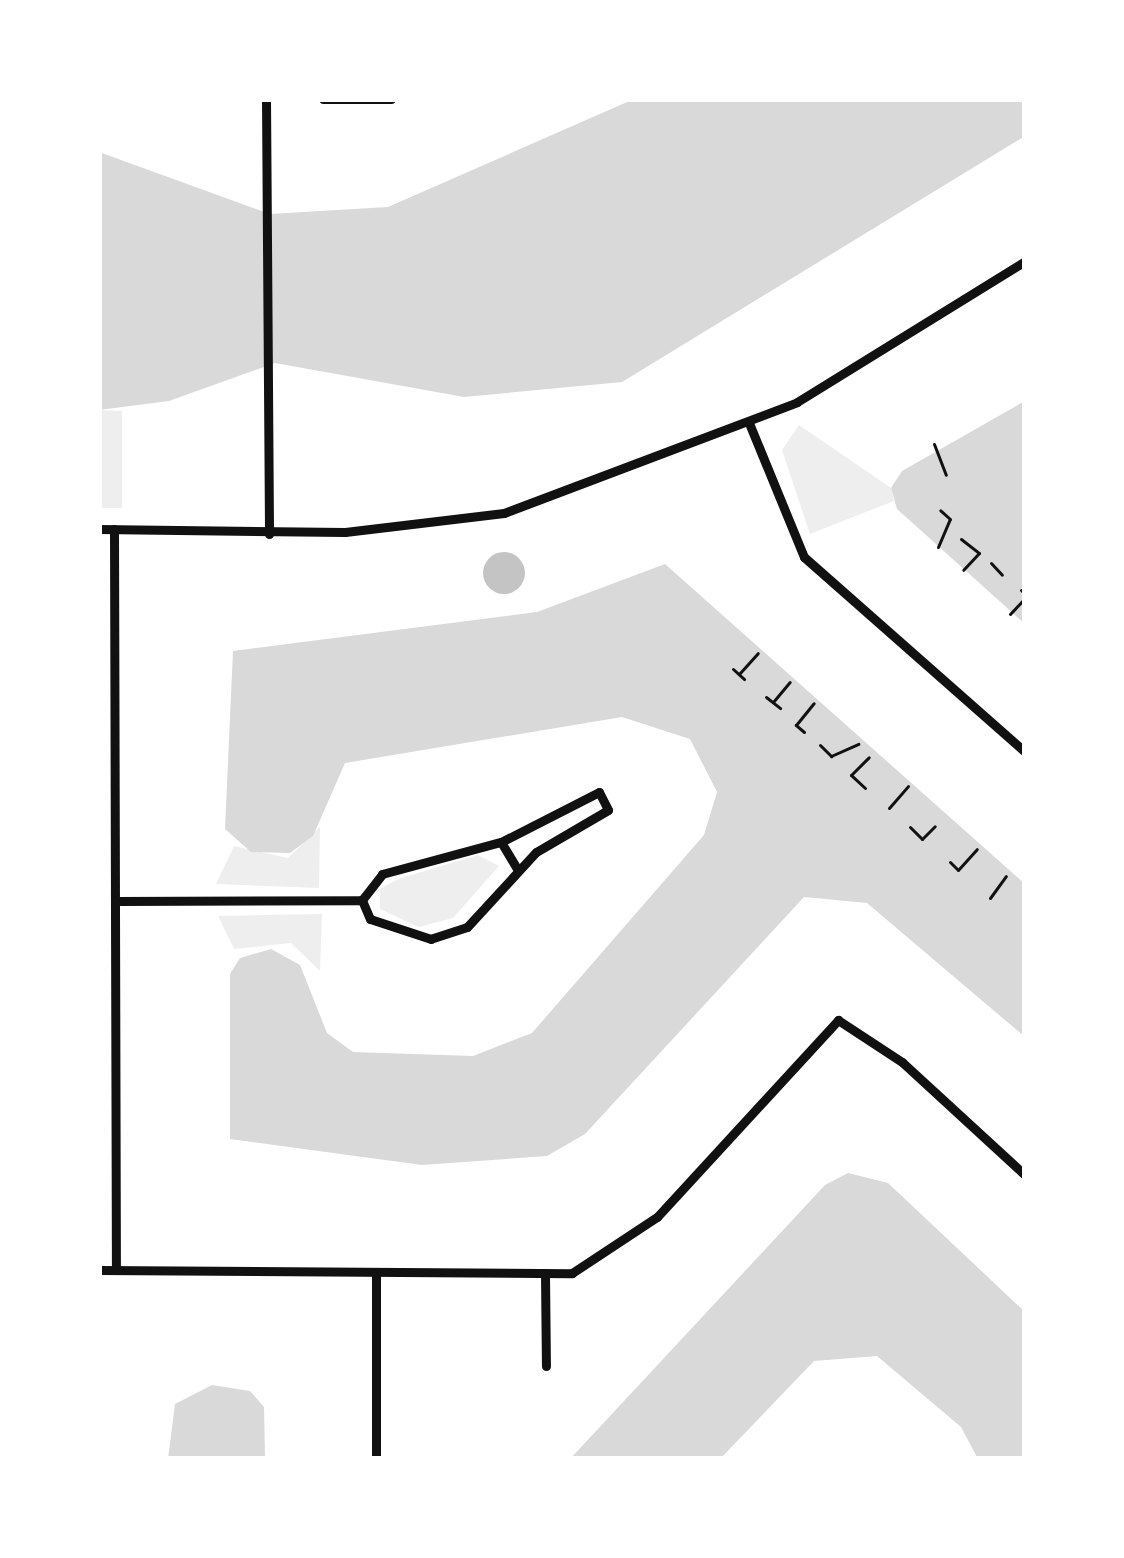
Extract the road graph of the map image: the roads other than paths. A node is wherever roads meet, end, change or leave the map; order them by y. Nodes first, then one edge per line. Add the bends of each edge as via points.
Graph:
1 (266, 99) edge
2 (323, 99) edge
3 (392, 99) edge
4 (1025, 261) edge
5 (749, 423) junction
6 (99, 529) edge
7 (113, 529) junction
8 (269, 534) junction
9 (1025, 752) edge
10 (501, 842) junction
11 (517, 869) junction
12 (362, 900) junction
13 (116, 901) junction
14 (1025, 1175) edge
15 (99, 1270) edge
16 (116, 1270) junction
17 (376, 1274) junction
18 (545, 1275) junction
19 (546, 1366) dead end
20 (376, 1459) edge

1 - 8 street
2 - 3 street
4 - 5 street
5 - 8 street via 504,513
5 - 9 street via 805,556
6 - 7 street
7 - 8 street
7 - 13 street
10 - 11 street
10 - 11 street via 599,792 612,803
10 - 12 street via 395,868
11 - 12 street via 467,927 431,939 393,935
12 - 13 street
13 - 16 street
14 - 18 street via 850,1021 826,1028 618,1252
15 - 16 street
16 - 17 street
17 - 18 street
17 - 20 street
18 - 19 street

